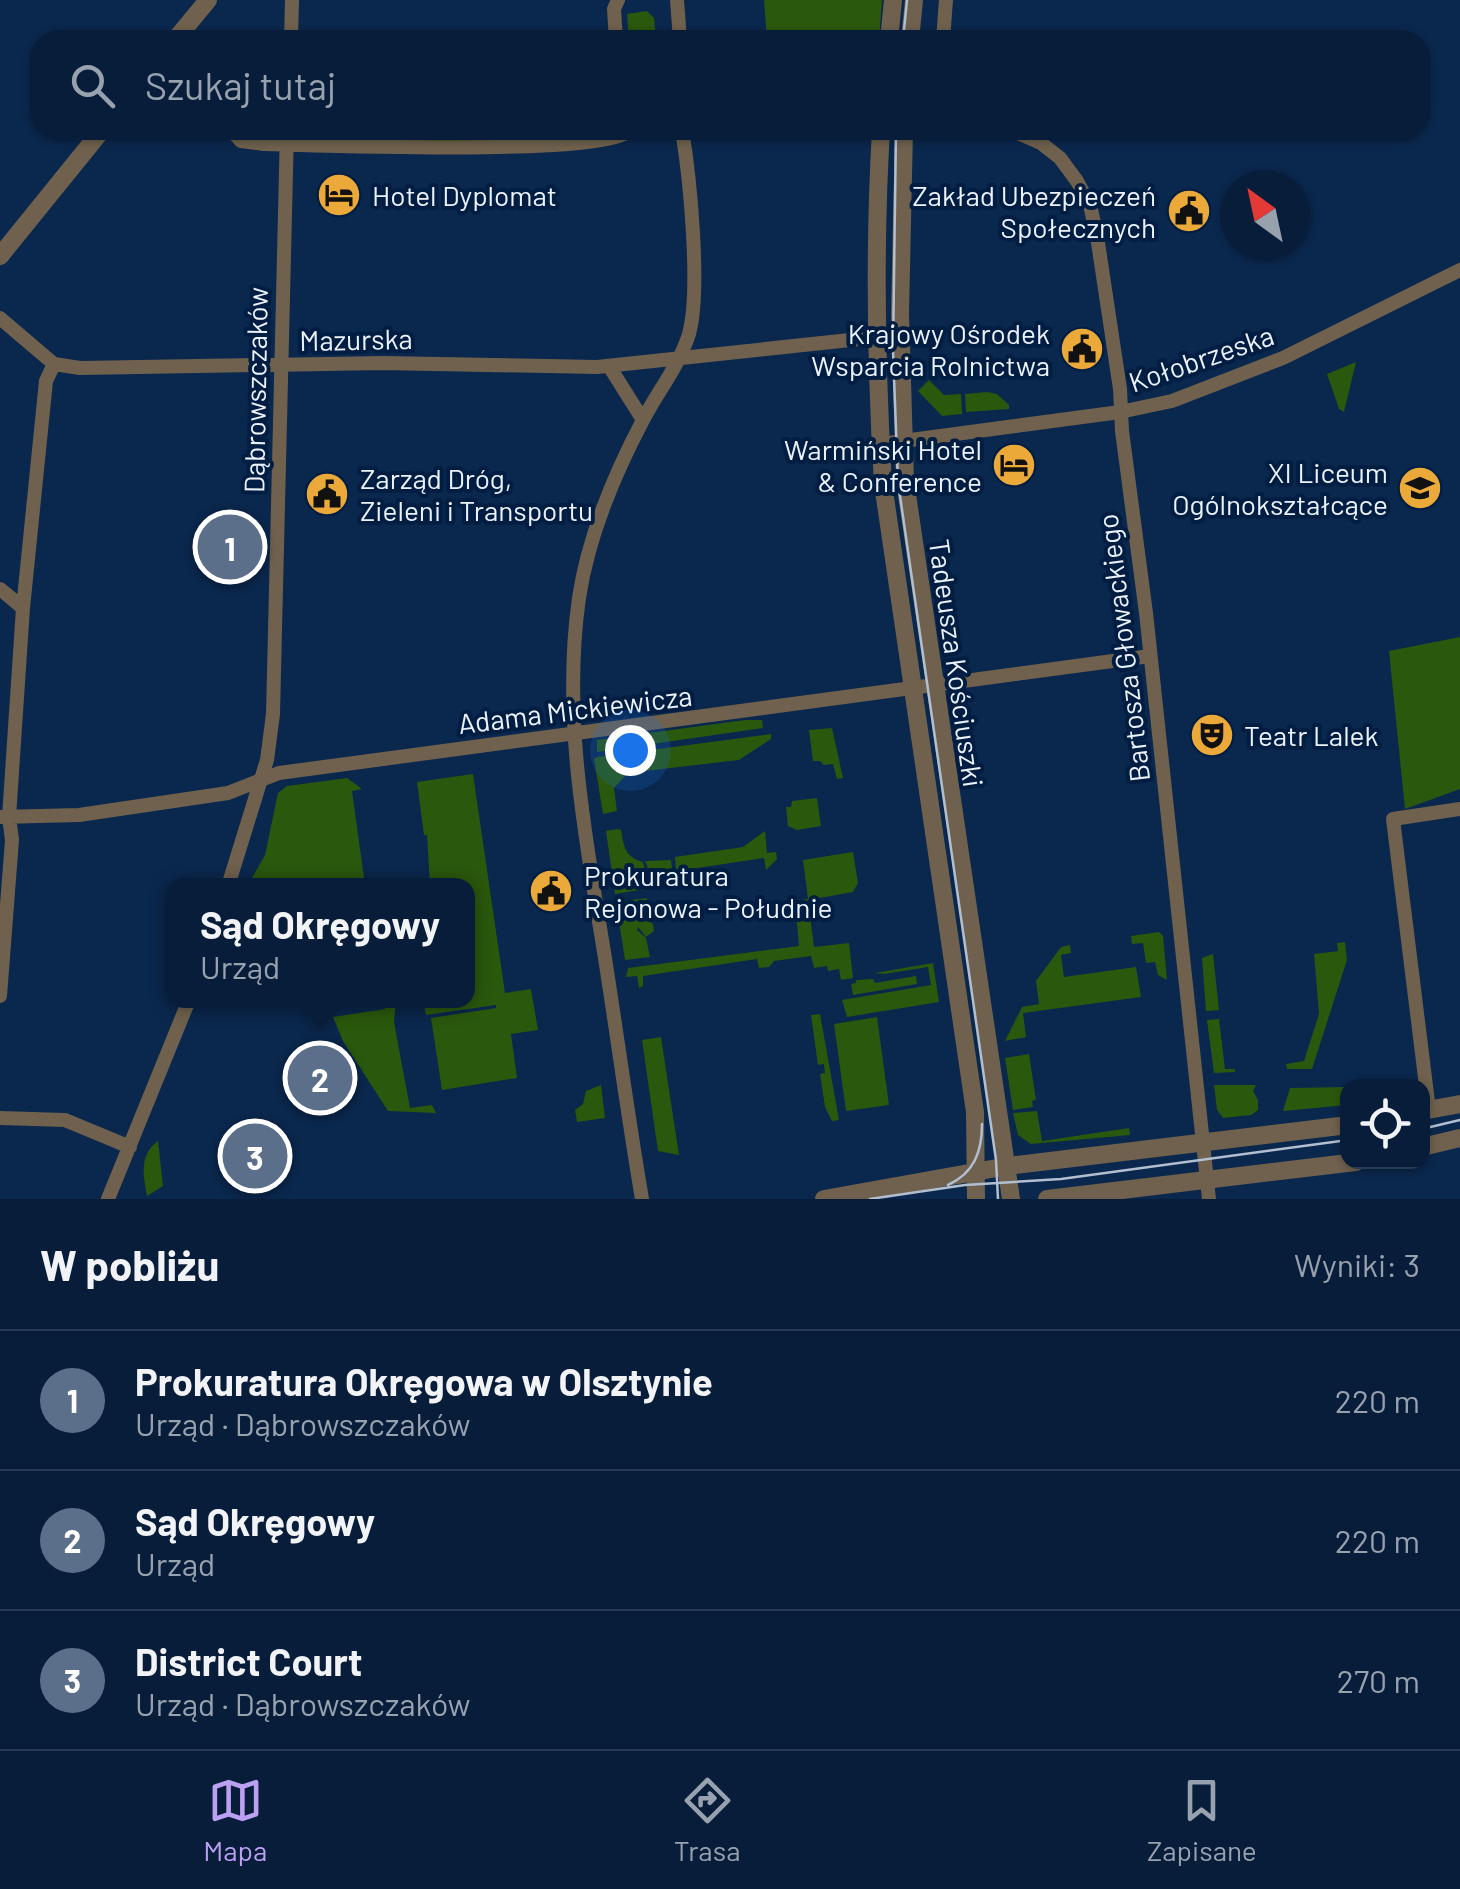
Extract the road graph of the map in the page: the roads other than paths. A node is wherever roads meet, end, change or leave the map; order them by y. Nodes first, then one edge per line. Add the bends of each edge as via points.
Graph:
1 (208, 0) edge
2 (292, 0) edge
3 (618, 0) edge
4 (677, 0) edge
5 (893, 0) edge
6 (914, 0) edge
7 (946, 0) edge
8 (183, 30) edge
9 (291, 30) edge
10 (615, 30) edge
11 (679, 30) edge
12 (890, 30) edge
13 (911, 30) edge
14 (944, 30) edge
15 (94, 140) edge
16 (286, 140) edge
17 (366, 140) edge
18 (616, 140) edge
19 (683, 140) edge
20 (882, 140) edge
21 (904, 140) edge
22 (1034, 140) edge
23 (0, 256) edge
24 (1460, 270) edge
25 (0, 318) edge
26 (878, 337) junction
27 (680, 358) junction
28 (54, 364) junction
29 (281, 365) junction
30 (609, 366) junction
31 (1120, 412) junction
32 (643, 420) junction
33 (902, 441) junction
34 (881, 444) junction
35 (0, 589) edge
36 (23, 608) junction
37 (1150, 656) junction
38 (933, 686) junction
39 (913, 690) junction
40 (572, 735) junction
41 (260, 782) junction
42 (1460, 808) edge
43 (5, 817) edge
44 (230, 878) edge
45 (0, 996) edge
46 (187, 1008) edge
47 (1421, 1079) edge
48 (1460, 1104) edge
49 (1430, 1110) edge
50 (0, 1118) edge
51 (1340, 1126) edge
52 (1460, 1138) edge
53 (1206, 1144) junction
54 (1430, 1145) edge
55 (130, 1147) junction
56 (1340, 1165) edge
57 (1005, 1167) junction
58 (976, 1172) junction
59 (1209, 1190) edge
60 (108, 1199) edge
61 (642, 1199) edge
62 (824, 1199) edge
63 (976, 1199) edge
64 (1011, 1199) edge
65 (1047, 1199) edge

1 - 8 street
2 - 9 street
3 - 10 street
4 - 11 street
5 - 12 street
6 - 13 street
7 - 14 street
15 - 23 street
16 - 29 street, Dąbrowszczaków
17 - 18 street via 526,146
19 - 27 street via 694,306
20 - 26 street, Tadeusza Kościuszki
21 - 33 street, Tadeusza Kościuszki
22 - 31 street, Bartosza Głowackiego via 1060,158 1090,205
24 - 31 street, Kołobrzeska via 1228,381
25 - 28 street
26 - 27 street, Mazurska
26 - 34 street, Tadeusza Kościuszki
27 - 30 street, Mazurska
27 - 32 street
28 - 29 street, Mazurska
28 - 36 street via 46,380
29 - 30 street, Mazurska
29 - 41 street, Dąbrowszczaków via 274,714
30 - 32 street
31 - 33 street, Kołobrzeska
31 - 37 street, Bartosza Głowackiego
32 - 40 street via 588,554 579,599
33 - 34 street, Kołobrzeska
33 - 38 street, Tadeusza Kościuszki
34 - 39 street, Tadeusza Kościuszki
35 - 36 street
36 - 43 street
37 - 38 street, Adama Mickiewicza
37 - 53 street, Bartosza Głowackiego
38 - 39 street, Adama Mickiewicza
38 - 57 street, Tadeusza Kościuszki
39 - 40 street, Adama Mickiewicza
39 - 58 street, Tadeusza Kościuszki via 975,1112
40 - 41 street, Adama Mickiewicza via 285,772
40 - 61 street
41 - 43 street, Adama Mickiewicza via 228,793 80,814
41 - 44 street, Dąbrowszczaków
42 - 47 street via 1394,819
43 - 45 street via 12,840
46 - 55 street
48 - 49 street
50 - 55 street via 66,1120
51 - 53 street
52 - 54 street
53 - 57 street
53 - 59 street, Bartosza Głowackiego
55 - 60 street
56 - 59 street
57 - 58 street
57 - 64 street, Tadeusza Kościuszki
58 - 62 street
58 - 63 street, Tadeusza Kościuszki
59 - 65 street

